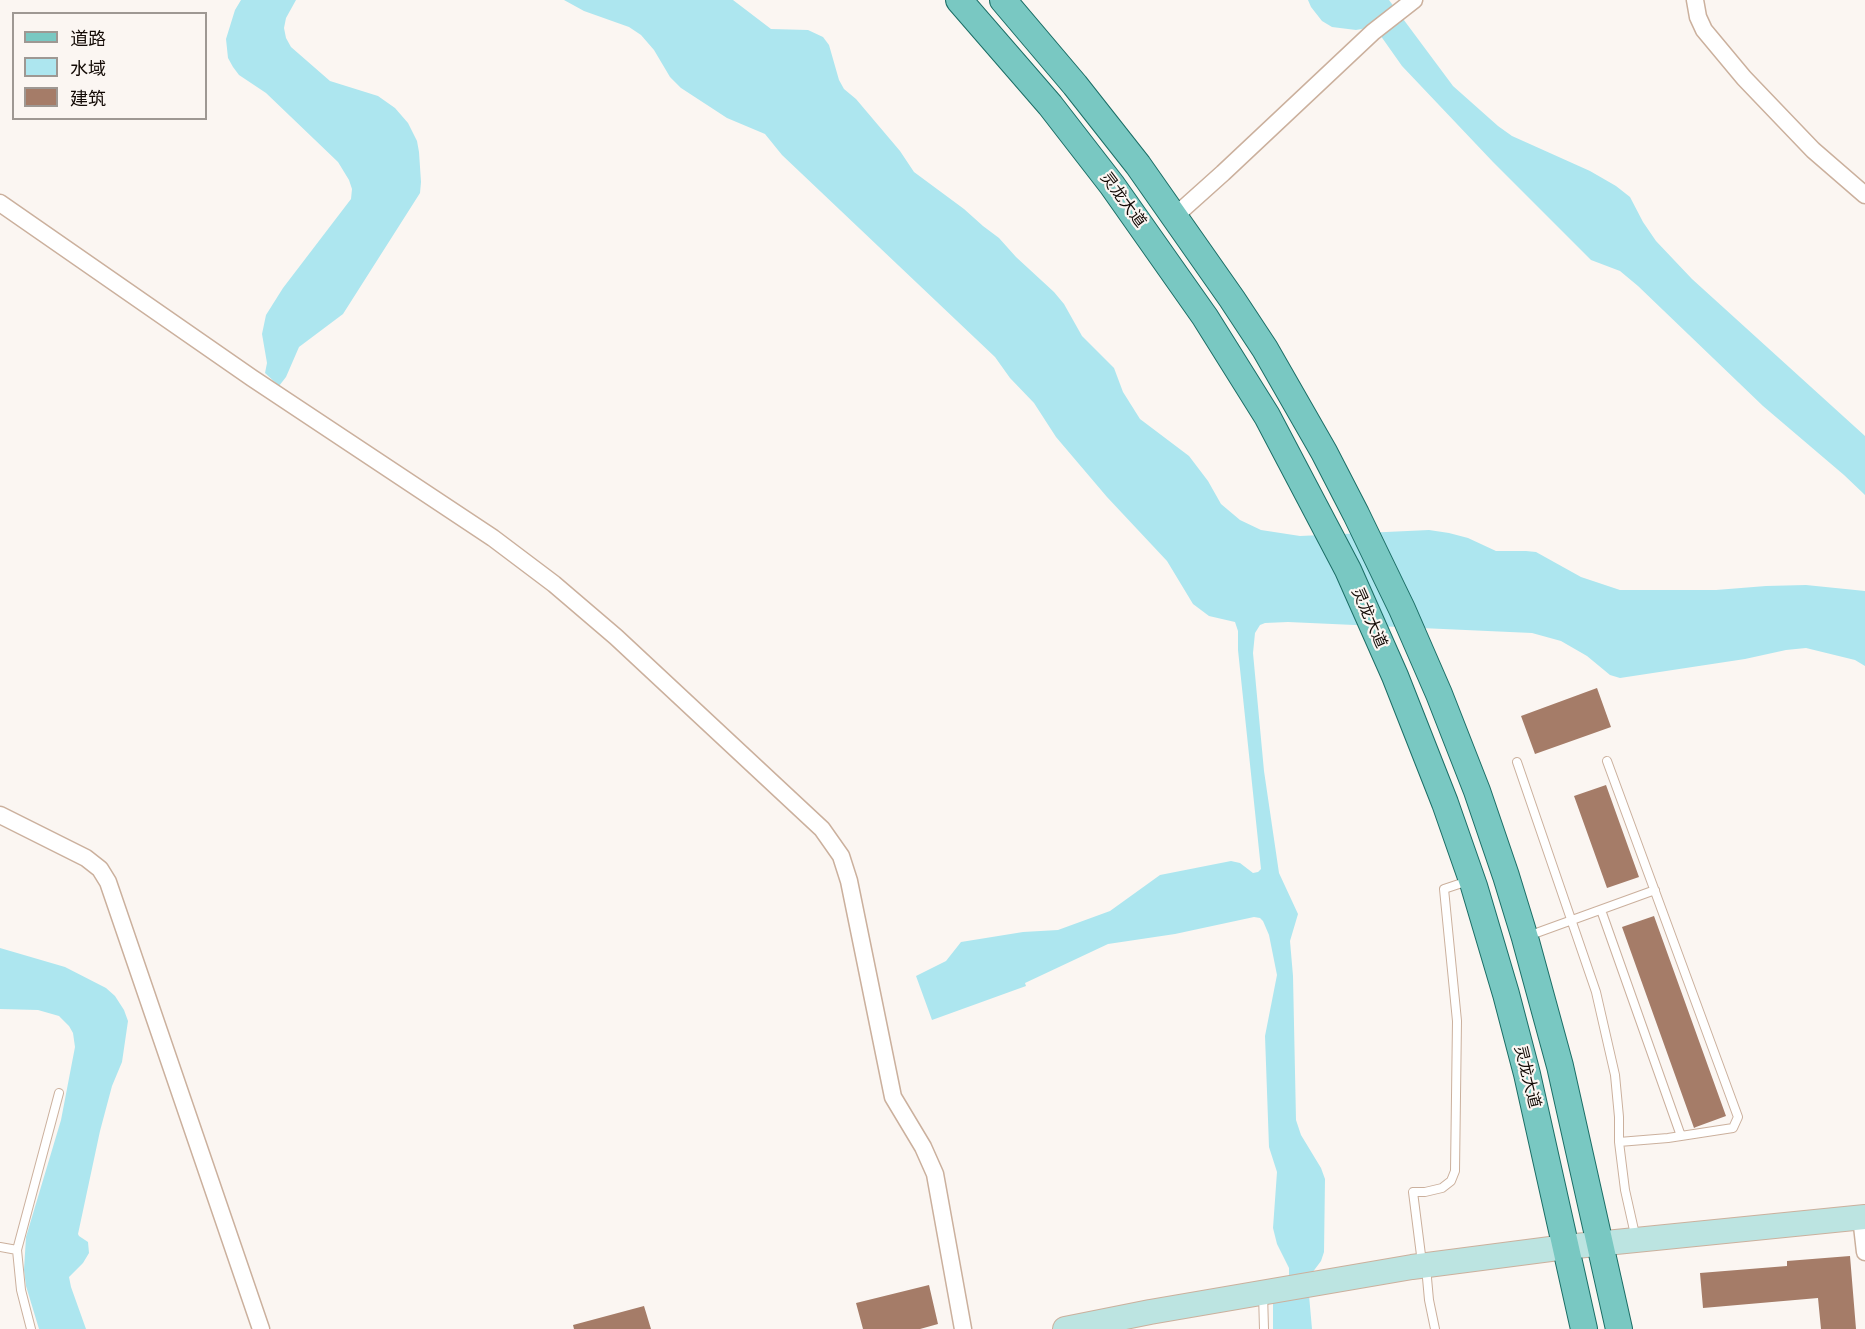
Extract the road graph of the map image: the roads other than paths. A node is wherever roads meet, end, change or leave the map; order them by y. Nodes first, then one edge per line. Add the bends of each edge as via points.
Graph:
1 (959, 0) edge
2 (1003, 0) edge
3 (1695, 0) edge
4 (1408, 5) edge
5 (1865, 195) edge
6 (0, 203) edge
7 (1174, 216) junction
8 (1607, 761) dead end
9 (1517, 762) dead end
10 (0, 815) edge
11 (1472, 880) junction
12 (1655, 890) junction
13 (1601, 910) junction
14 (1571, 920) junction
15 (1525, 938) junction
16 (59, 1093) dead end
17 (1681, 1136) junction
18 (1618, 1142) junction
19 (1863, 1217) edge
20 (1636, 1240) junction
21 (1600, 1244) junction
22 (0, 1247) edge
23 (1566, 1247) junction
24 (17, 1250) junction
25 (1865, 1252) edge
26 (1424, 1266) junction
27 (1264, 1292) junction
28 (31, 1329) edge
29 (261, 1329) edge
30 (963, 1329) edge
31 (1065, 1329) edge
32 (1264, 1329) edge
33 (1435, 1329) edge
34 (1584, 1329) edge
35 (1619, 1329) edge

1 - 11 main road, 灵龙大道 via 1050,105 1112,185 1238,367 1267,416 1322,518 1382,645
2 - 7 main road, 灵龙大道 via 1082,94
3 - 5 street via 1704,30 1744,78 1813,150
4 - 7 street via 1373,32
6 - 30 street via 252,378 502,544 616,637 822,829 841,856 849,881 893,1097 935,1174
7 - 15 main road, 灵龙大道 via 1265,349 1356,514 1439,694 1477,791
8 - 12 lane
9 - 14 lane
10 - 29 street via 86,858 108,882
11 - 23 main road, 灵龙大道 via 1527,1074
11 - 26 lane via 1444,889 1457,1021 1455,1171 1442,1188 1413,1192
12 - 13 lane
12 - 17 lane via 1738,1117 1733,1128
13 - 14 lane
13 - 17 lane
14 - 15 lane
14 - 18 lane via 1596,992 1615,1075
15 - 21 main road, 灵龙大道 via 1560,1066
16 - 24 lane
17 - 18 lane
18 - 20 lane
19 - 20 main road
19 - 25 street
20 - 21 main road
21 - 23 main road
21 - 35 main road, 灵龙大道
22 - 24 lane
23 - 26 main road
23 - 34 main road, 灵龙大道
24 - 28 lane via 21,1290
26 - 27 main road
26 - 33 lane
27 - 31 main road
27 - 32 lane

